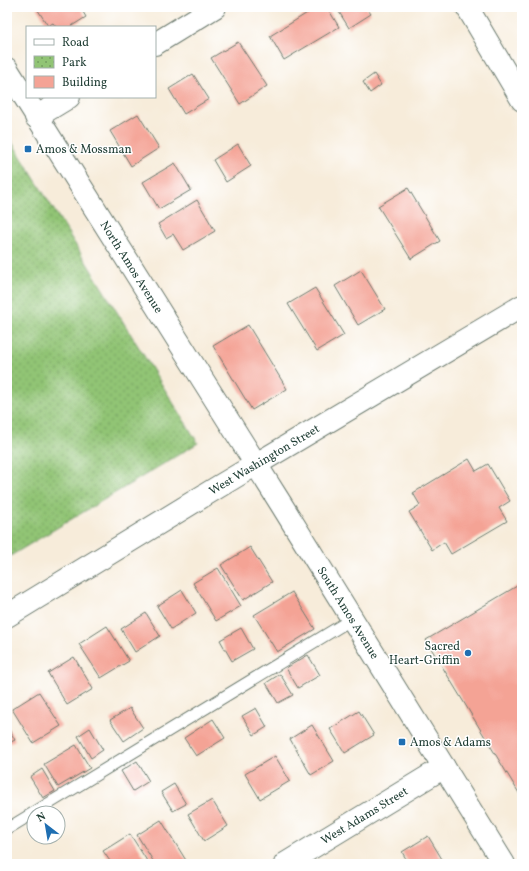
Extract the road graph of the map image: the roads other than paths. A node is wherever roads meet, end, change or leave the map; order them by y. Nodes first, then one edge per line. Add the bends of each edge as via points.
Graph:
1 (215, 7) edge
2 (467, 7) edge
3 (156, 43) edge
4 (7, 69) edge
5 (67, 98) edge
6 (522, 100) edge
7 (36, 117) junction
8 (522, 306) edge
9 (254, 465) junction
10 (7, 616) edge
11 (352, 619) junction
12 (444, 767) junction
13 (7, 829) edge
14 (285, 864) edge
15 (504, 864) edge

1 - 3 street
2 - 6 street
4 - 7 street, North Amos Avenue
5 - 7 street
7 - 9 street, North Amos Avenue
8 - 9 street, West Washington Street
9 - 10 street, West Washington Street
9 - 11 street, South Amos Avenue
11 - 12 street, South Amos Avenue
11 - 13 lane
12 - 14 street, West Adams Street
12 - 15 street, South Amos Avenue

